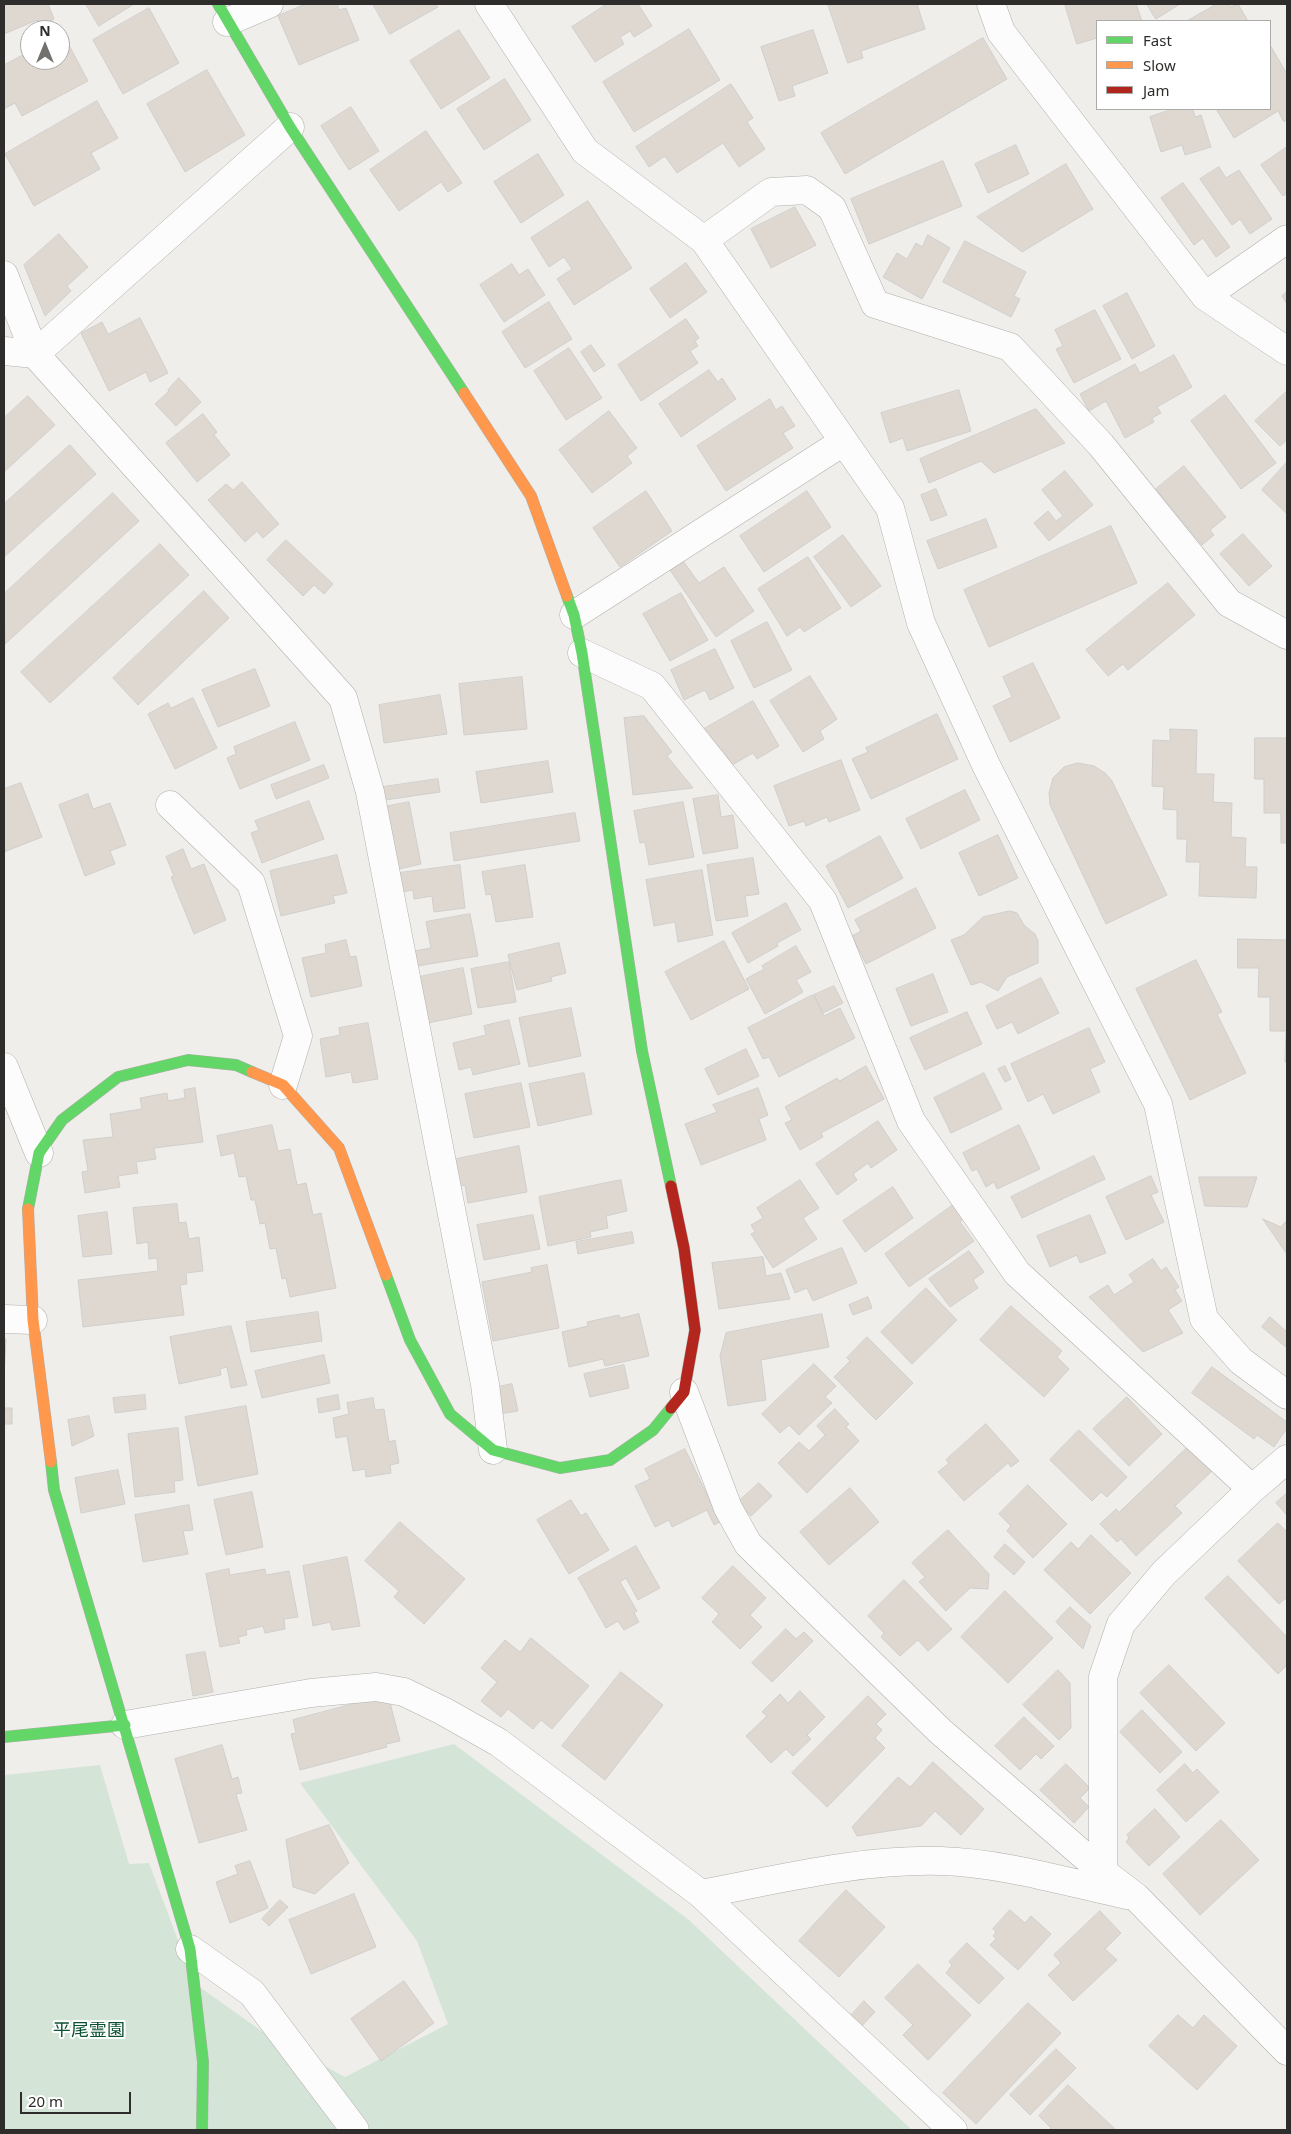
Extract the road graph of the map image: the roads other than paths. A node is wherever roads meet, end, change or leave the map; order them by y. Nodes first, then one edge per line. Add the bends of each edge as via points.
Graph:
1 (269, 4) edge
2 (489, 4) edge
3 (991, 4) edge
4 (222, 13) edge
5 (290, 127) junction
6 (1287, 239) edge
7 (704, 240) junction
8 (4, 275) edge
9 (1205, 296) junction
10 (4, 351) edge
11 (1287, 351) edge
12 (35, 354) junction
13 (844, 442) junction
14 (574, 615) junction
15 (1287, 635) edge
16 (582, 652) junction
17 (170, 805) dead end
18 (4, 1067) edge
19 (283, 1085) junction
20 (39, 1153) junction
21 (4, 1319) edge
22 (33, 1320) junction
23 (684, 1392) junction
24 (1287, 1395) edge
25 (493, 1450) junction
26 (1287, 1459) edge
27 (1252, 1489) junction
28 (125, 1724) junction
29 (4, 1737) edge
30 (1102, 1872) junction
31 (701, 1894) junction
32 (1136, 1897) junction
33 (190, 1949) junction
34 (1287, 2051) edge
35 (202, 2130) edge
36 (355, 2130) edge
37 (953, 2130) edge

1 - 4 street
2 - 7 street via 586,151
3 - 9 street via 1001,32
4 - 5 street
5 - 12 street
5 - 14 street via 531,496
6 - 9 street
7 - 13 street
7 - 15 street via 772,192 807,190 832,208 875,304 1010,347 1101,445 1229,603
8 - 12 street
9 - 11 street
10 - 12 street
12 - 25 street via 344,698 374,812 486,1384
13 - 14 street
13 - 24 street via 890,508 921,623 986,765 1158,1104 1204,1318 1241,1361
14 - 16 street
16 - 23 street via 642,1050 684,1248 695,1330
16 - 27 street via 652,686 823,901 911,1121 1016,1273
17 - 19 street via 251,883 298,1036
18 - 20 street
19 - 20 street via 236,1065 188,1060 118,1077 62,1120
19 - 25 street via 339,1148 410,1340 450,1414
20 - 22 street via 28,1207
21 - 22 street
22 - 28 street via 54,1490
23 - 25 street via 653,1430 610,1460 560,1468
23 - 30 street via 728,1508 748,1544 940,1731
26 - 27 street
27 - 30 street via 1164,1573 1121,1624 1103,1677
28 - 29 street
28 - 31 street via 311,1693 376,1687 404,1692 498,1742
28 - 33 street
30 - 32 street
31 - 32 street via 854,1865 941,1861 1005,1868
31 - 37 street
32 - 34 street
33 - 35 street via 203,2062
33 - 36 street via 252,1992

